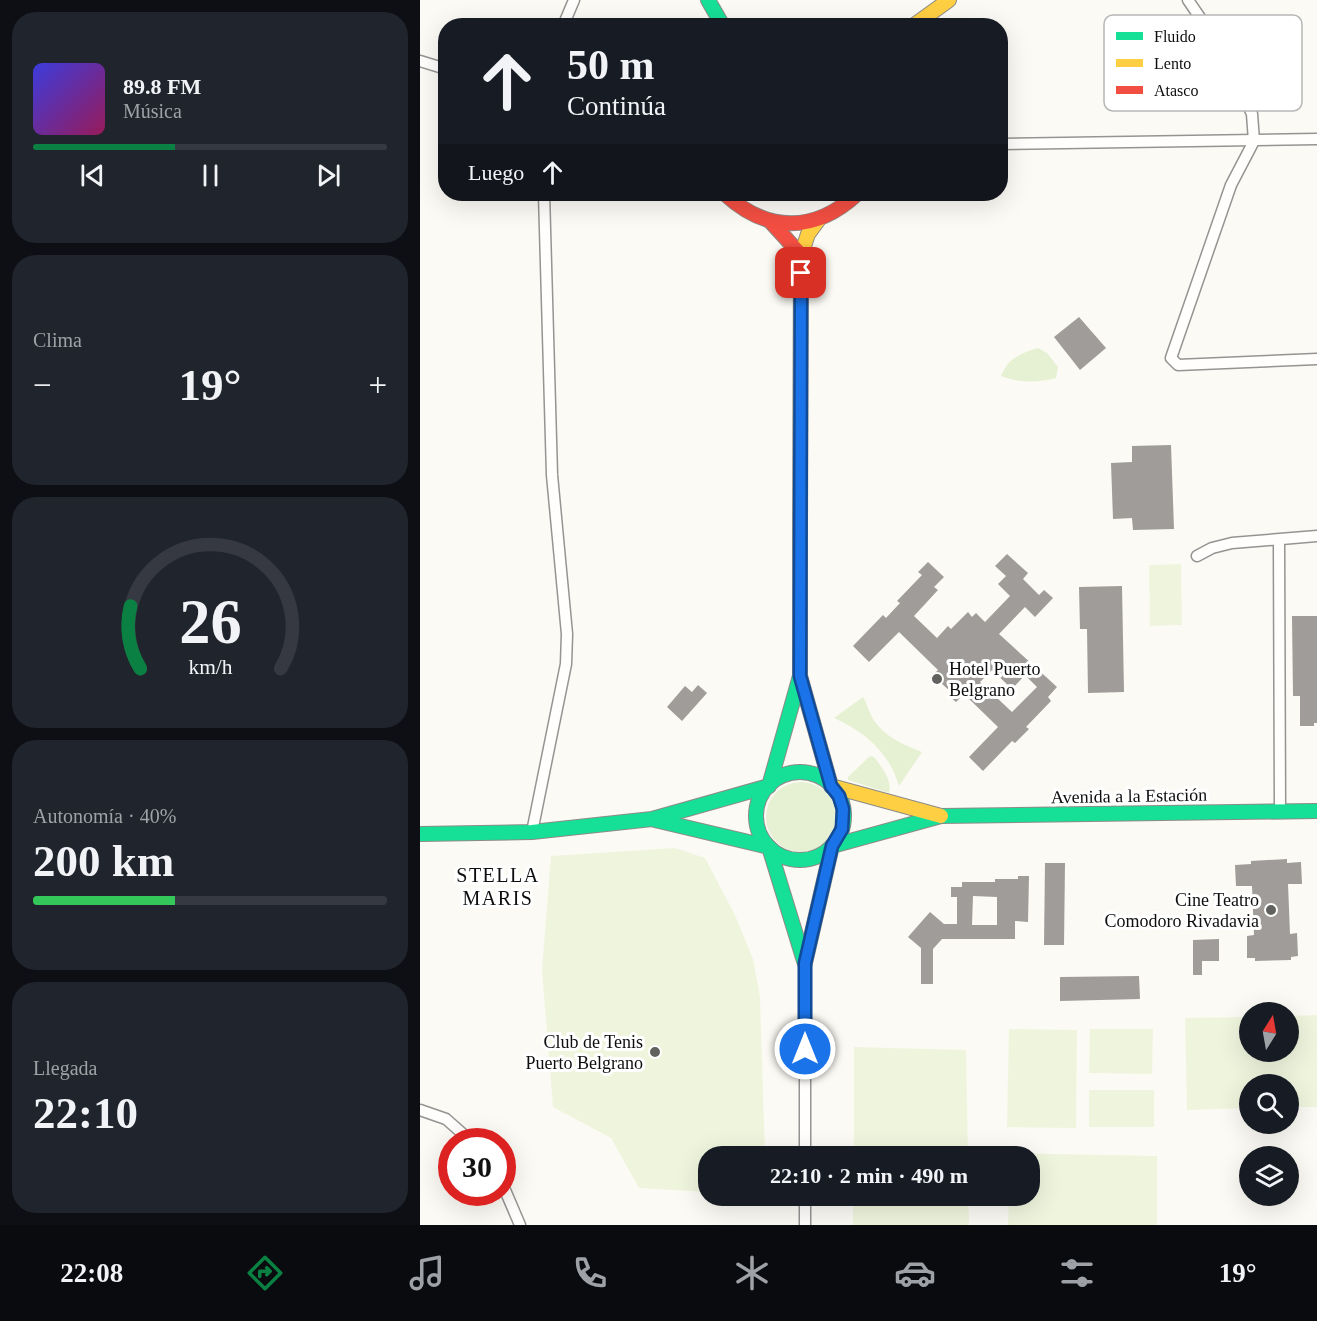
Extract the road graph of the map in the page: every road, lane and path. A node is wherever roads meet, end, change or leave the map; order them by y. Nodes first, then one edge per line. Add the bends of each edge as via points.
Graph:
1 (574, 0) edge
2 (708, 0) edge
3 (931, 0) edge
4 (949, 0) edge
5 (1188, 0) edge
6 (1198, 15) edge
7 (566, 18) edge
8 (718, 18) edge
9 (918, 18) edge
10 (923, 18) edge
11 (420, 61) edge
12 (438, 67) edge
13 (1250, 111) edge
14 (1317, 139) edge
15 (1254, 141) junction
16 (1008, 144) edge
17 (544, 201) edge
18 (733, 201) edge
19 (849, 201) edge
20 (819, 219) junction
21 (770, 221) junction
22 (801, 255) junction
23 (1317, 359) edge
24 (1317, 536) edge
25 (1279, 541) junction
26 (1197, 556) dead end
27 (800, 676) junction
28 (769, 786) junction
29 (831, 786) junction
30 (1317, 811) edge
31 (1280, 812) junction
32 (941, 816) junction
33 (652, 819) junction
34 (532, 832) junction
35 (420, 834) edge
36 (832, 846) junction
37 (770, 847) junction
38 (805, 963) junction
39 (420, 1110) edge
40 (456, 1128) edge
41 (805, 1146) edge
42 (512, 1206) edge
43 (805, 1206) edge
44 (520, 1225) edge
45 (805, 1225) edge

1 - 7 street
2 - 8 street
3 - 9 street
4 - 10 street
5 - 6 street
11 - 12 street
13 - 15 street
14 - 15 street
15 - 16 street
15 - 23 street via 1231,185 1172,358 1178,365
17 - 34 street via 552,475 567,634 566,664
18 - 21 street
19 - 20 street
20 - 21 street via 795,224
20 - 22 street via 808,234
21 - 22 street
22 - 27 street
24 - 25 street
25 - 26 street via 1233,543
25 - 31 street
27 - 28 street
27 - 29 street
28 - 29 street via 783,776 800,773 817,776
28 - 33 street
28 - 37 street via 760,799 757,819
29 - 32 street
29 - 36 street via 842,802 844,816 840,835
30 - 31 street, Avenida a la Estación
31 - 32 street, Avenida a la Estación
32 - 36 street
33 - 34 street
33 - 37 street
34 - 35 street
36 - 37 street via 804,860 785,857
36 - 38 street
37 - 38 street
38 - 41 street
39 - 40 street via 446,1119
42 - 44 street
43 - 45 street

